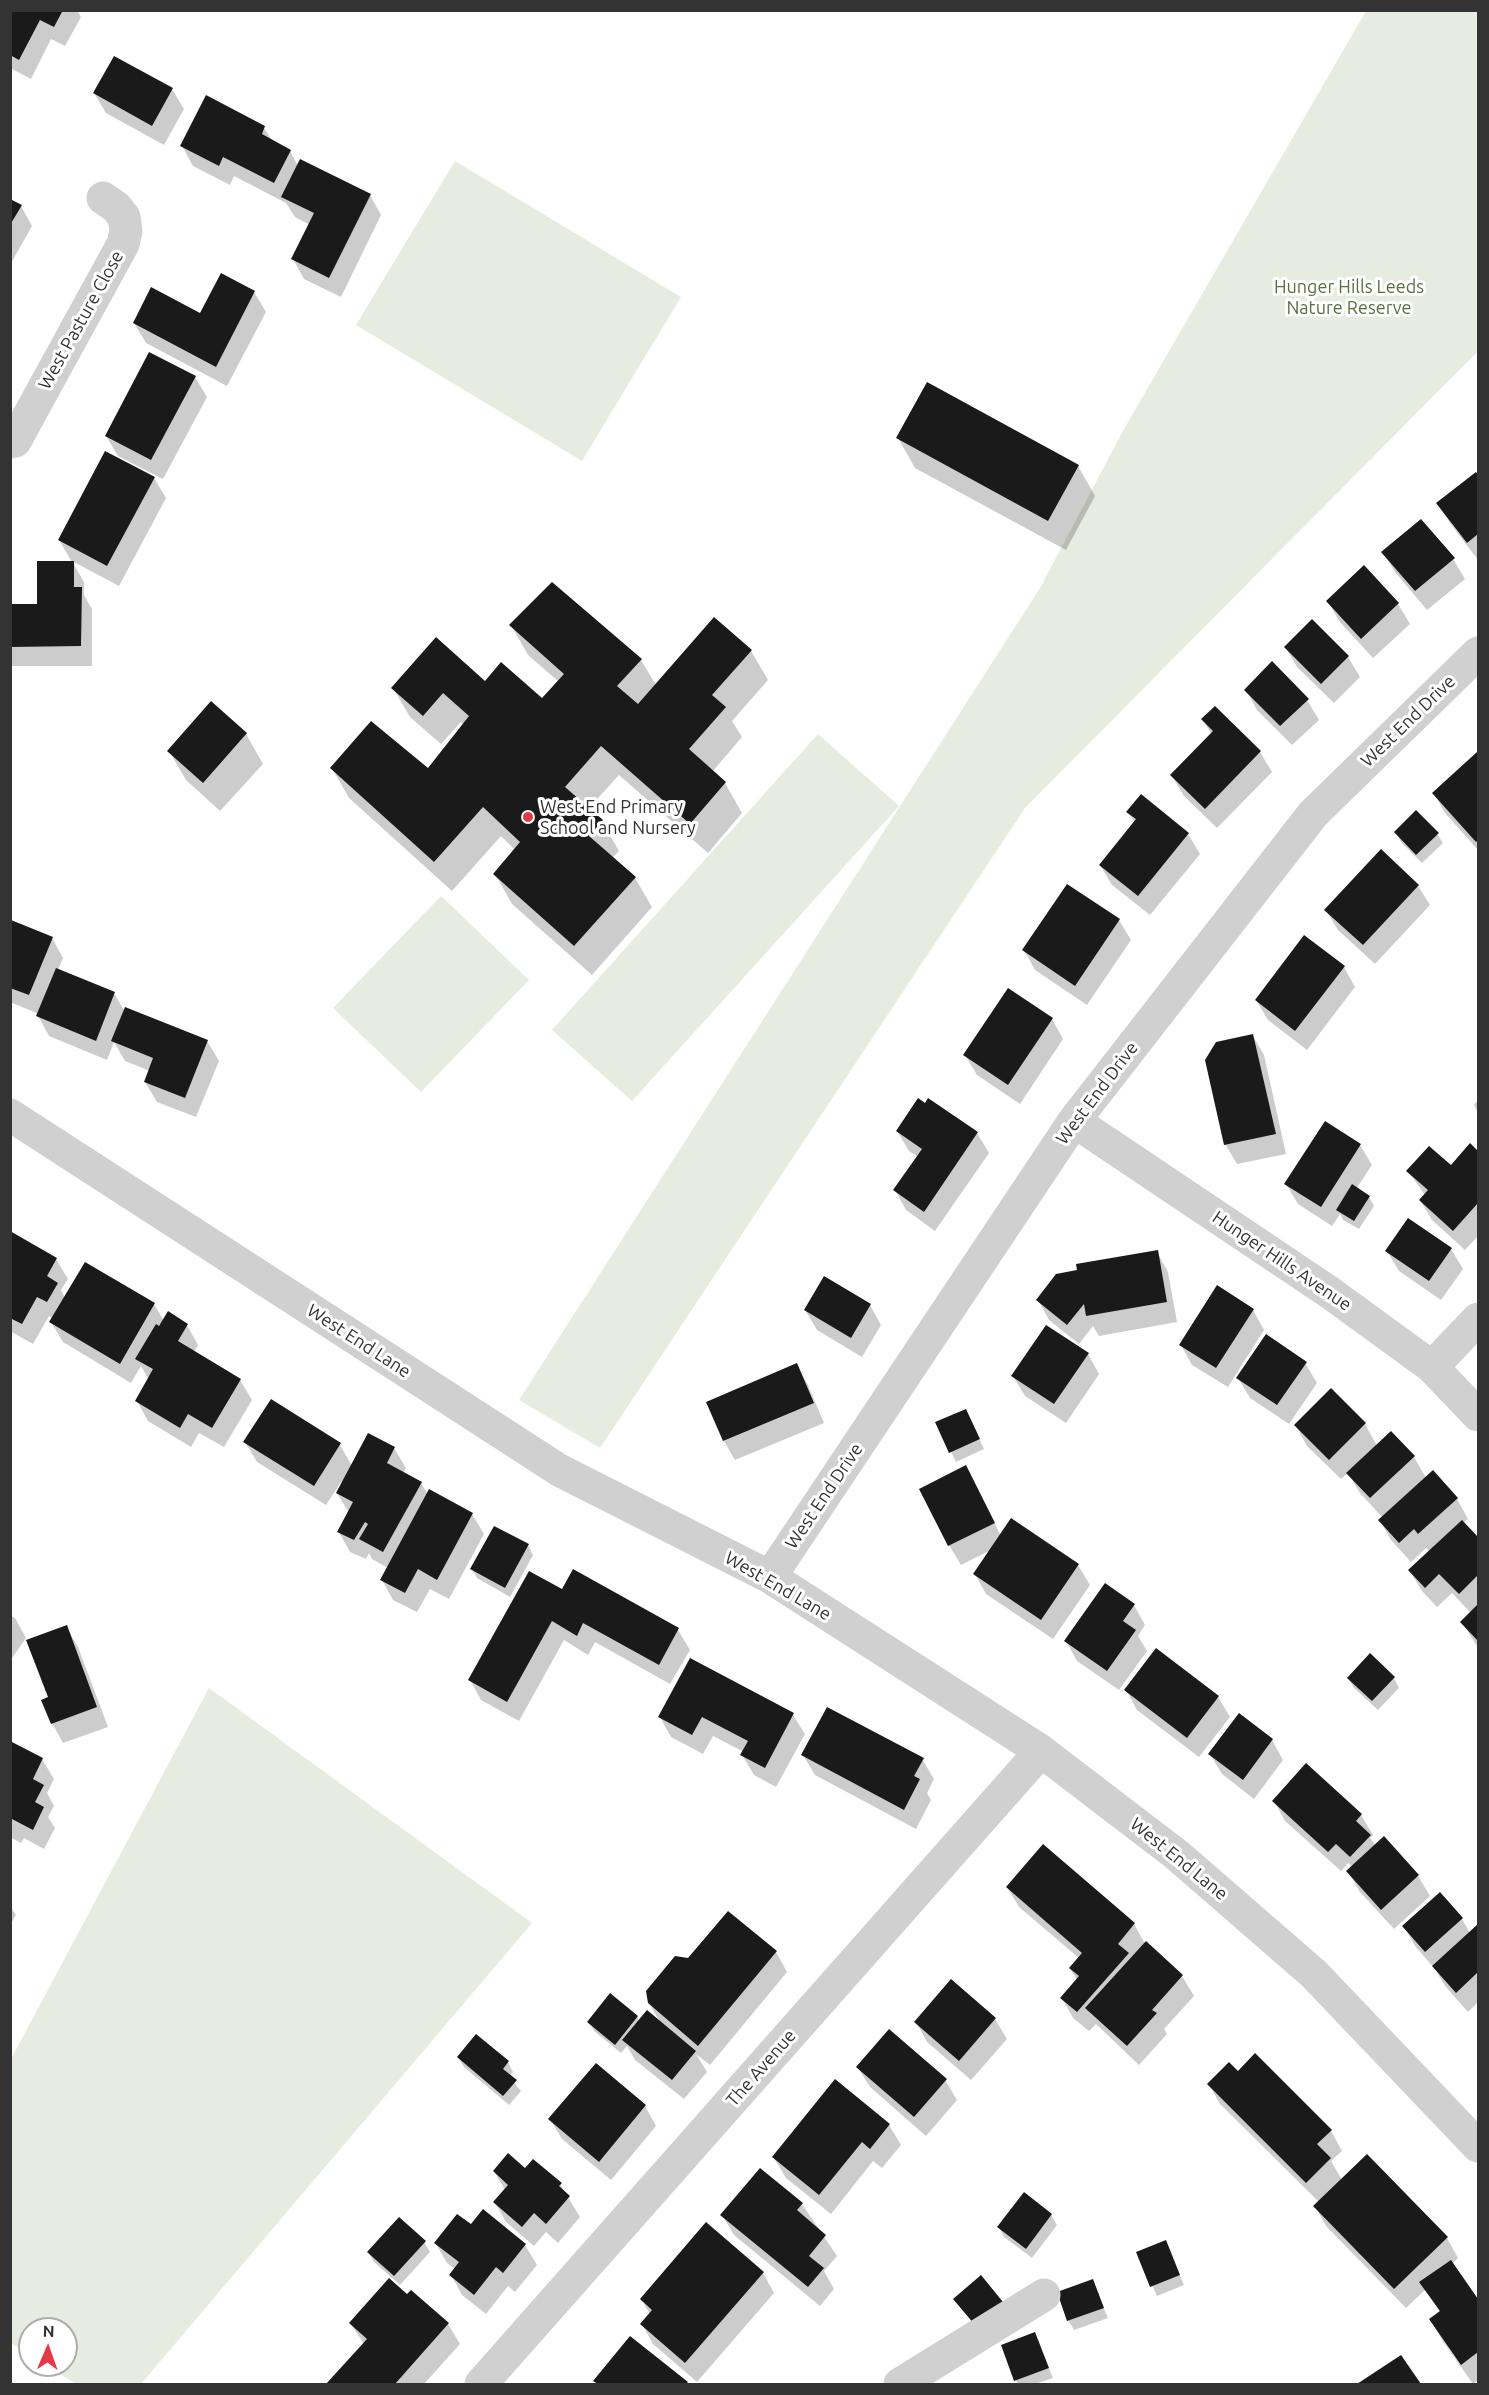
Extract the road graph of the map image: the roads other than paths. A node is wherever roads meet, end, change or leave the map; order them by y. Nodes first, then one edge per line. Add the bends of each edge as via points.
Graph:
1 (104, 198) dead end
2 (10, 442) edge
3 (1479, 653) edge
4 (10, 1115) edge
5 (1074, 1121) junction
6 (1479, 1319) edge
7 (1431, 1367) junction
8 (1479, 1415) edge
9 (770, 1577) junction
10 (1041, 1751) junction
11 (1479, 2146) edge
12 (1044, 2295) dead end
13 (481, 2385) edge
14 (900, 2385) edge

1 - 2 street, West Pasture Close via 124,217 123,244 15,441
3 - 5 street, West End Drive via 1313,814
4 - 9 street, West End Lane via 558,1470
5 - 7 street, Hunger Hills Avenue via 1329,1292
5 - 9 street, West End Drive
6 - 7 street
7 - 8 street, Hunger Hills Avenue
9 - 10 street, West End Lane
10 - 11 street, West End Lane via 1177,1855 1314,1974
10 - 13 street, The Avenue
12 - 14 street

